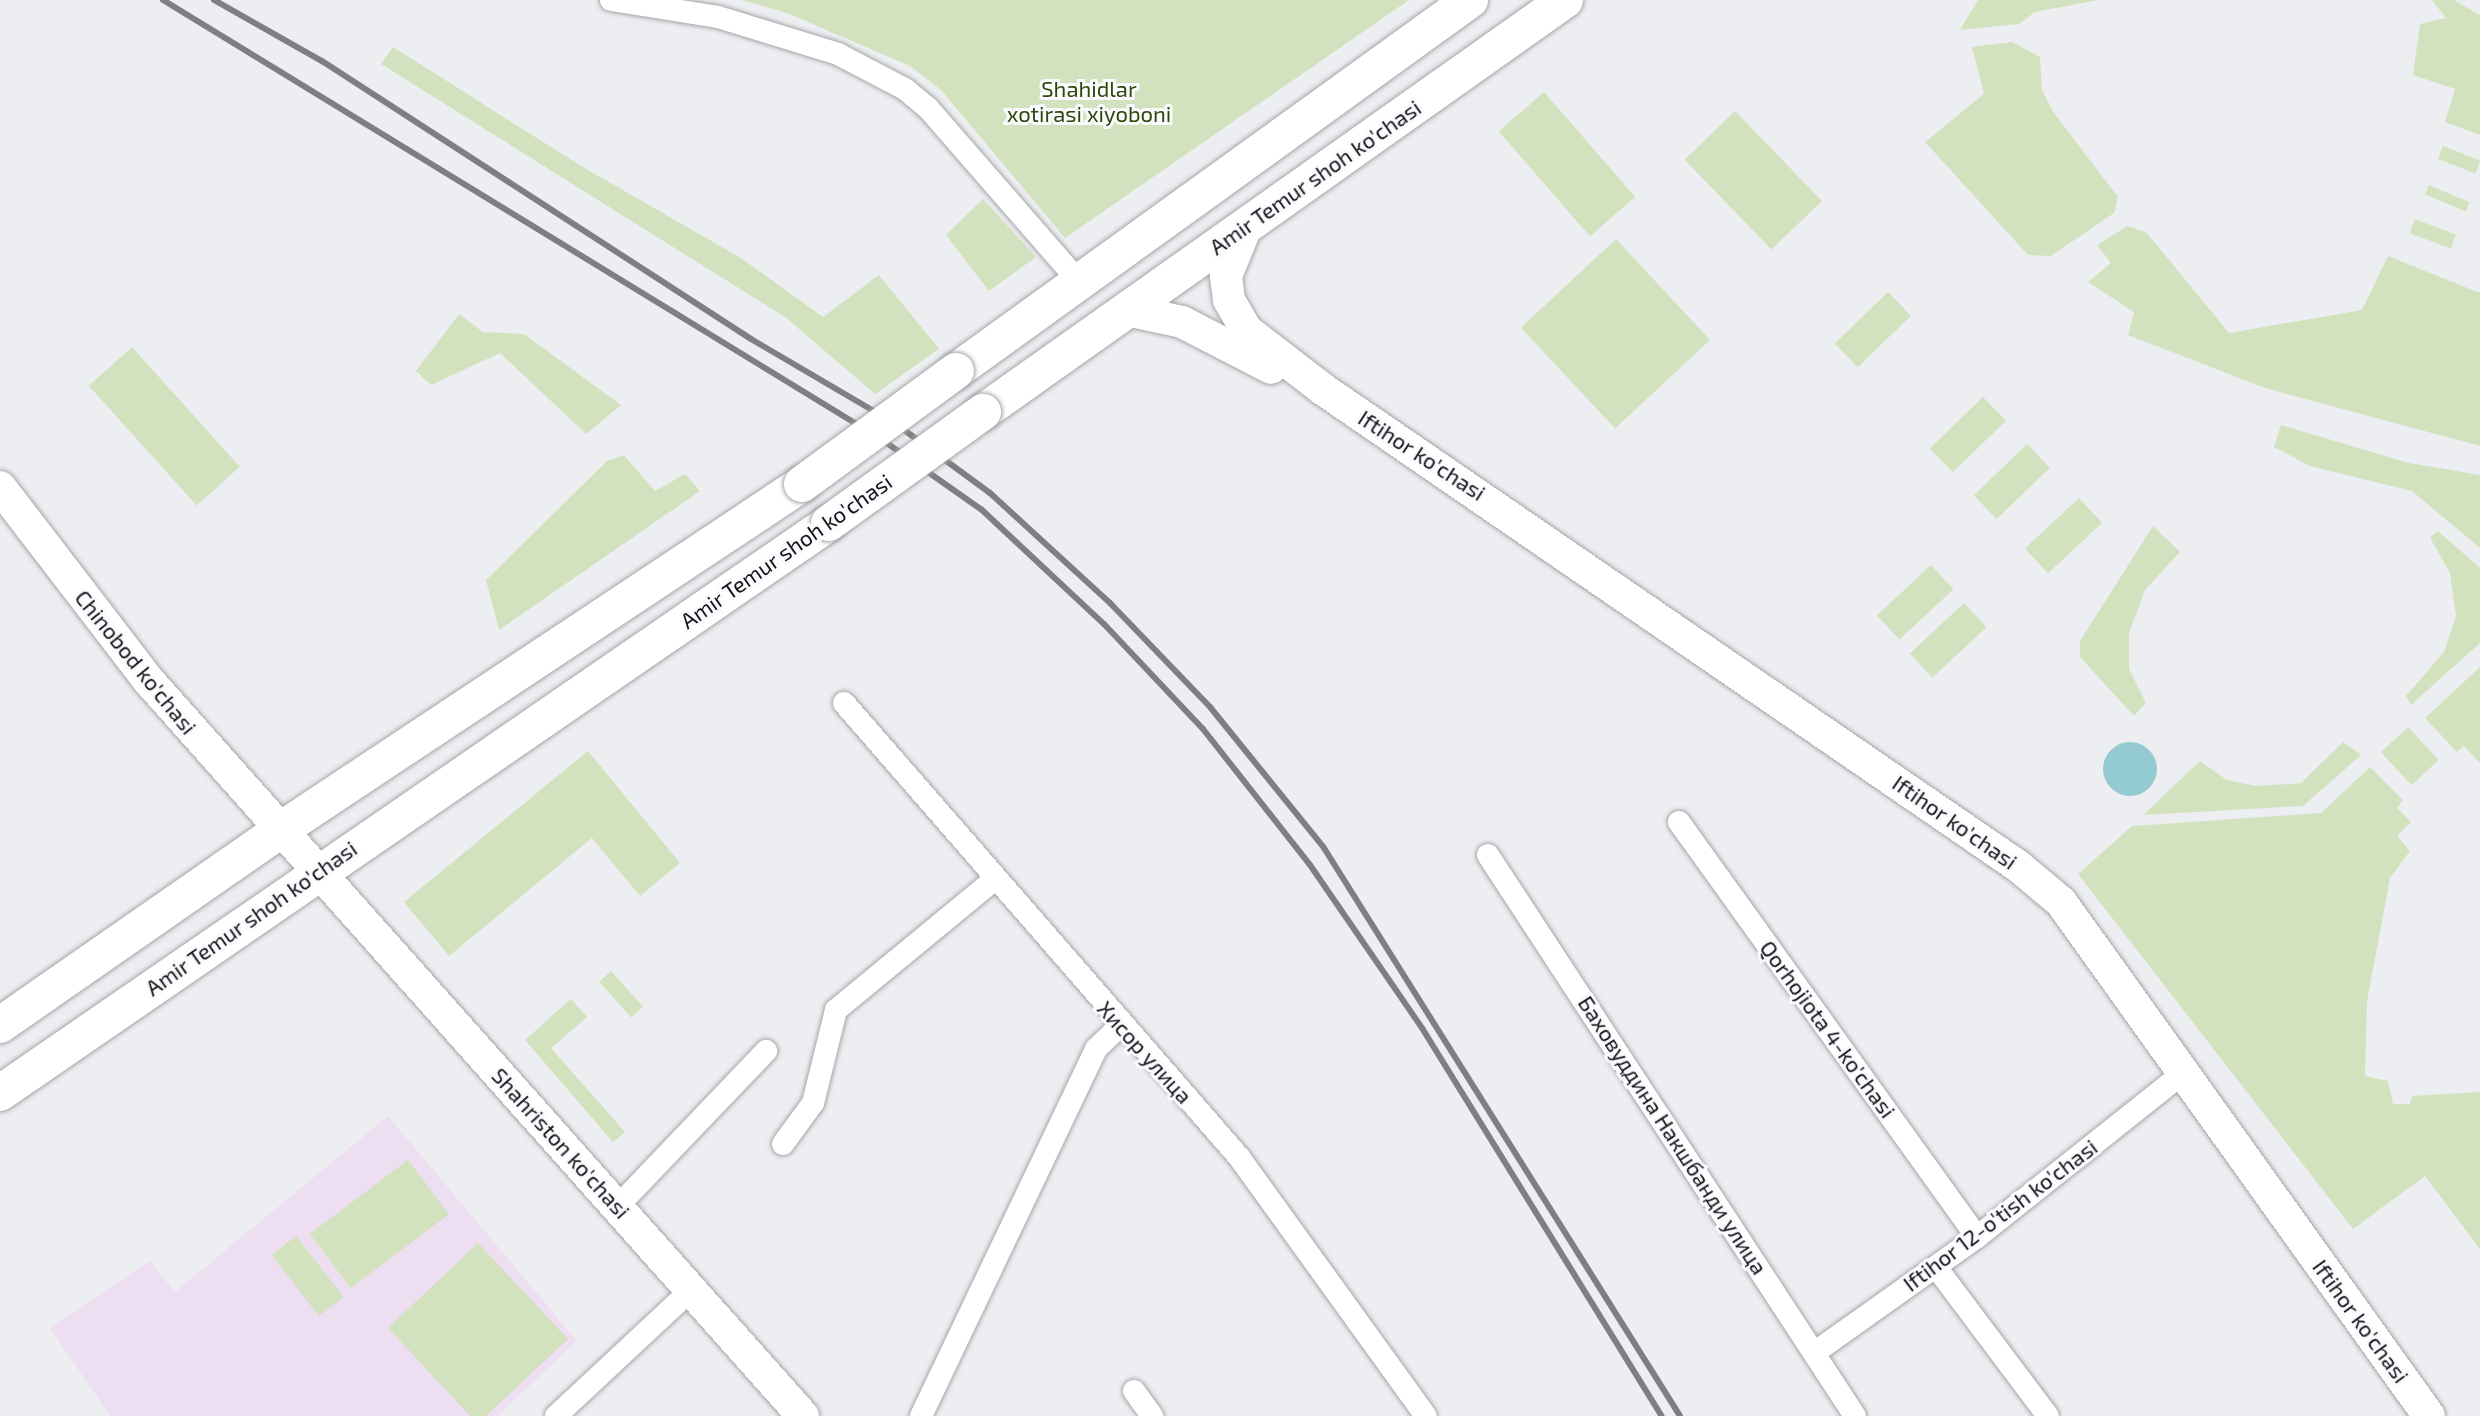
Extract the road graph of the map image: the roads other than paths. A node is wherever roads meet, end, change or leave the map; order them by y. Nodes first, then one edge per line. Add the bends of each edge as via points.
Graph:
1 (611, 0) edge
2 (1470, 0) edge
3 (1565, 0) edge
4 (1247, 225) junction
5 (1080, 283) junction
6 (1127, 310) junction
7 (1324, 390) junction
8 (0, 487) edge
9 (844, 703) dead end
10 (1679, 822) dead end
11 (282, 829) junction
12 (1488, 855) dead end
13 (318, 871) junction
14 (995, 879) junction
15 (87, 964) junction
16 (122, 1007) junction
17 (0, 1025) edge
18 (1120, 1026) junction
19 (766, 1051) dead end
20 (2183, 1073) junction
21 (0, 1093) edge
22 (783, 1144) dead end
23 (628, 1196) junction
24 (1977, 1237) junction
25 (1936, 1267) junction
26 (691, 1290) junction
27 (1814, 1353) junction
28 (1134, 1391) dead end
29 (556, 1416) edge
30 (803, 1416) edge
31 (921, 1416) edge
32 (1152, 1416) edge
33 (1426, 1416) edge
34 (1855, 1416) edge
35 (2048, 1416) edge
36 (2429, 1416) edge

1 - 5 street via 676,7 730,21 838,54 905,89 948,130
2 - 5 main road, Amir Temur shoh ko'chasi
3 - 4 main road, Amir Temur shoh ko'chasi
4 - 6 main road, Amir Temur shoh ko'chasi
4 - 7 main road, Iftihor ko'chasi via 1227,266 1232,308 1246,330
5 - 11 main road, Amir Temur shoh ko'chasi, bridge via 802,484
6 - 7 main road, Iftihor ko'chasi via 1182,322
6 - 13 main road, Amir Temur shoh ko'chasi, bridge via 829,523
7 - 20 main road, Iftihor ko'chasi via 1493,501 2047,888 2090,938
8 - 11 main road, Chinobod ko'chasi via 149,681
9 - 14 street, Хисор улица
10 - 24 street, Qorhojiota 4-ko'chasi
11 - 13 main road, Chinobod ko'chasi
11 - 15 main road, Amir Temur shoh ko'chasi
12 - 27 street, Баховуддина Накшбанди улица
13 - 16 main road, Amir Temur shoh ko'chasi
13 - 23 main road, Shahriston ko'chasi
14 - 18 street, Хисор улица
14 - 22 street via 836,1010 813,1103
15 - 16 main road
15 - 17 main road, Amir Temur shoh ko'chasi
16 - 21 main road, Amir Temur shoh ko'chasi
18 - 31 street via 1096,1049
18 - 33 street, Хисор улица via 1287,1218
19 - 23 street
20 - 24 street, Iftihor 12-o'tish ko'chasi
20 - 36 main road, Iftihor ko'chasi
23 - 26 main road, Shahriston ko'chasi
24 - 25 street, Iftihor 12-o'tish ko'chasi
25 - 27 street, Iftihor 12-o'tish ko'chasi
25 - 35 street
26 - 29 street
26 - 30 main road, Shahriston ko'chasi
27 - 34 street, Баховуддина Накшбанди улица
28 - 32 street

